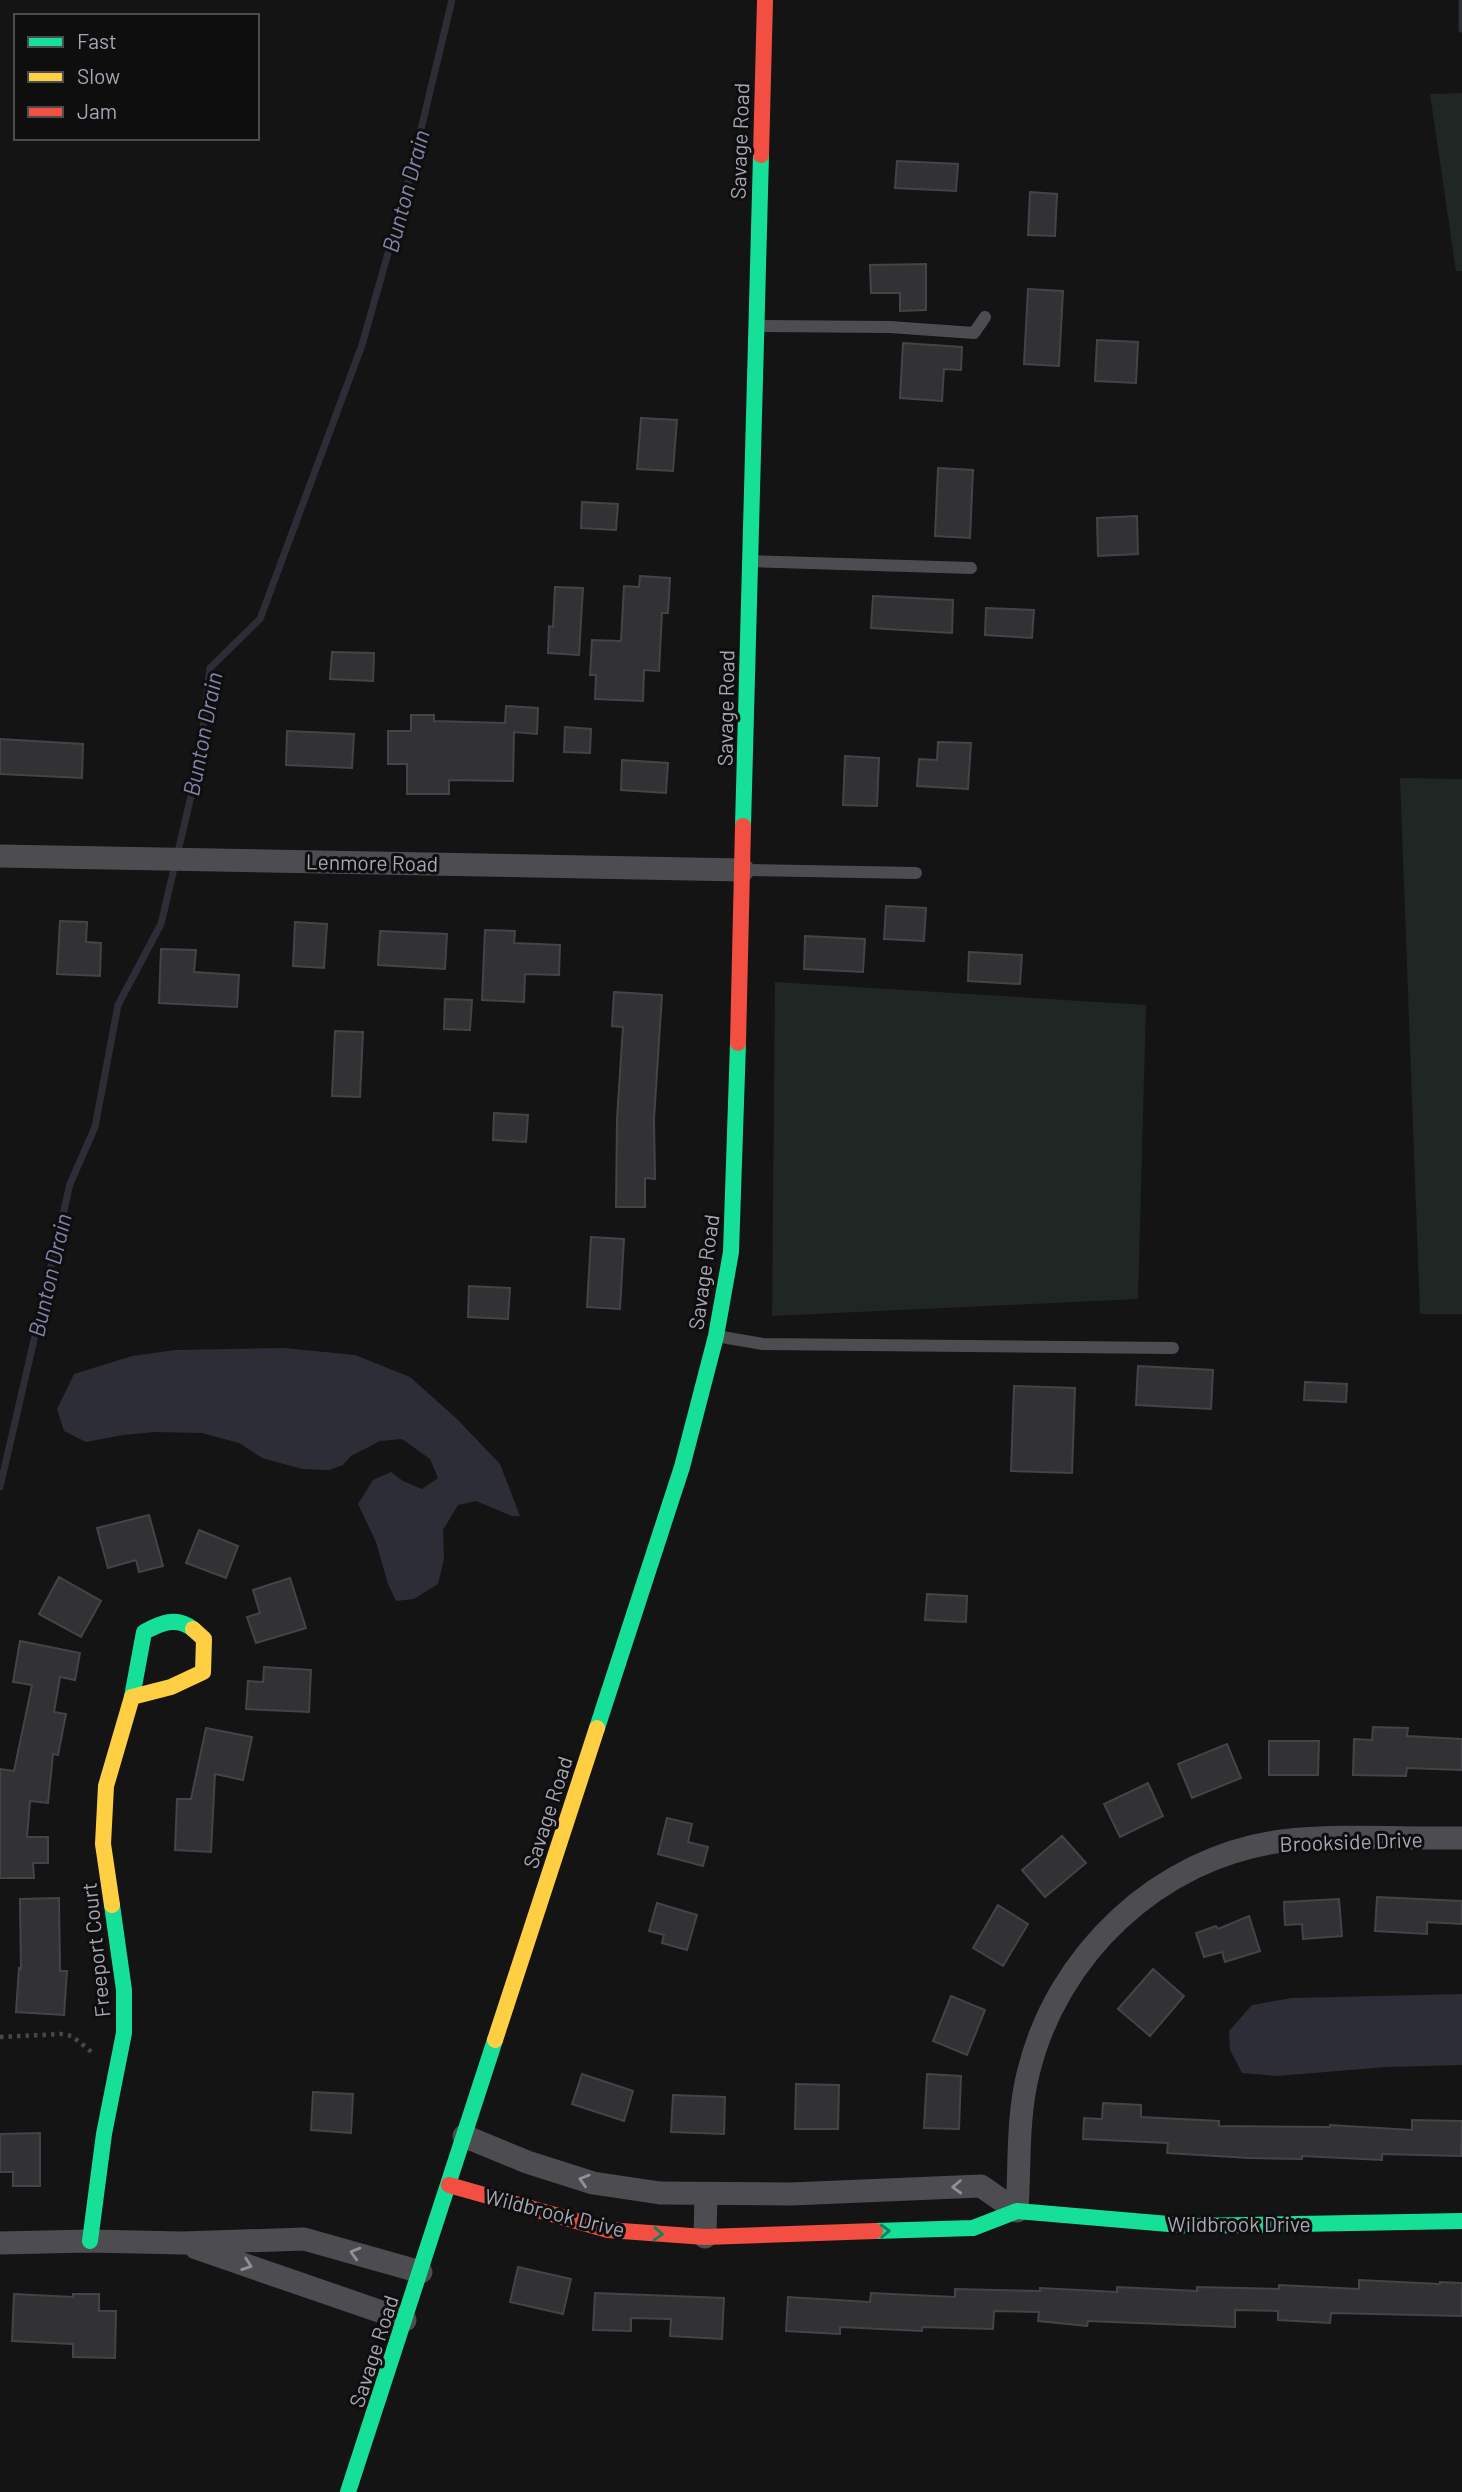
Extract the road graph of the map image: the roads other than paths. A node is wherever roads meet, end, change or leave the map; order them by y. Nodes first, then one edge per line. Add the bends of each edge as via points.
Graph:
1 (765, 0) edge
2 (985, 317) dead end
3 (756, 326) junction
4 (750, 561) junction
5 (971, 568) dead end
6 (0, 856) edge
7 (743, 870) junction
8 (916, 873) dead end
9 (716, 1336) junction
10 (1172, 1348) dead end
11 (132, 1698) junction
12 (1462, 1838) edge
13 (464, 2136) junction
14 (449, 2185) junction
15 (706, 2194) junction
16 (1017, 2211) junction
17 (1462, 2221) edge
18 (705, 2237) junction
19 (90, 2241) junction
20 (0, 2243) edge
21 (183, 2243) junction
22 (421, 2272) junction
23 (405, 2320) junction
24 (348, 2492) edge

1 - 3 street, Savage Road
2 - 3 lane via 974,333
3 - 4 street, Savage Road
4 - 5 lane
4 - 7 street, Savage Road
6 - 7 street, Lenmore Road
7 - 8 lane
7 - 9 street, Savage Road via 731,1252
9 - 10 lane via 763,1344
9 - 13 street, Savage Road via 682,1467
11 - 11 street, Freeport Court via 203,1672 204,1639 190,1624 165,1620 144,1632
11 - 19 street, Freeport Court via 106,1786 103,1844 121,1954 124,2033
12 - 16 street, Brookside Drive via 1306,1839 1257,1846 1209,1861 1140,1900 1087,1952 1067,1979 1040,2034 1021,2116
13 - 14 street, Savage Road
15 -> 13 street, Wildbrook Drive via 593,2183
14 -> 18 street, Wildbrook Drive via 608,2230
14 - 22 street, Savage Road
16 -> 15 street, Wildbrook Drive via 981,2186
15 - 18 street
16 - 17 street, Wildbrook Drive via 1192,2226
18 -> 16 street, Wildbrook Drive via 972,2228
19 - 20 street
19 - 21 street
22 -> 21 street via 304,2239
21 -> 23 street
22 - 23 street, Savage Road
23 - 24 street, Savage Road

